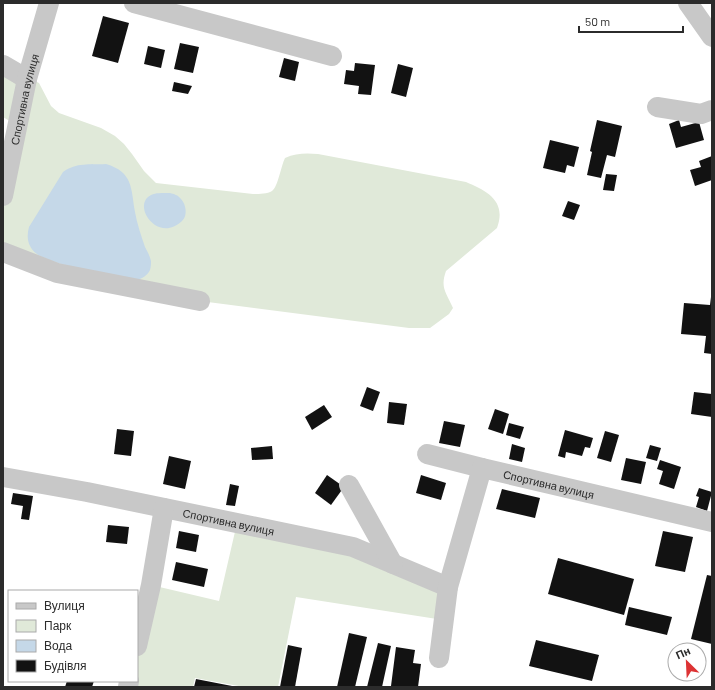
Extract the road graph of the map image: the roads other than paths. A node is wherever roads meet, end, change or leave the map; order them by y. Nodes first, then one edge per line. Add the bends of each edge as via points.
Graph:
1 (49, 3) edge
2 (134, 3) edge
3 (688, 3) edge
4 (712, 37) edge
5 (332, 56) dead end
6 (3, 64) edge
7 (27, 79) junction
8 (657, 107) dead end
9 (712, 110) edge
10 (3, 196) edge
11 (3, 252) edge
12 (200, 301) dead end
13 (428, 454) dead end
14 (482, 468) junction
15 (3, 478) edge
16 (349, 485) dead end
17 (164, 508) junction
18 (712, 522) edge
19 (393, 564) junction
20 (448, 587) junction
21 (138, 642) edge
22 (439, 658) dead end

1 - 7 street, Спортивна вулиця
2 - 5 street
3 - 4 street
6 - 7 street
7 - 10 street, Спортивна вулиця
8 - 9 street via 701,114
11 - 12 street via 57,273
13 - 14 street, Спортивна вулиця
14 - 18 street, Спортивна вулиця
14 - 20 street
15 - 17 street, Спортивна вулиця
16 - 19 street
17 - 19 street, Спортивна вулиця via 353,547
17 - 21 street
19 - 20 street, Спортивна вулиця
20 - 22 street

